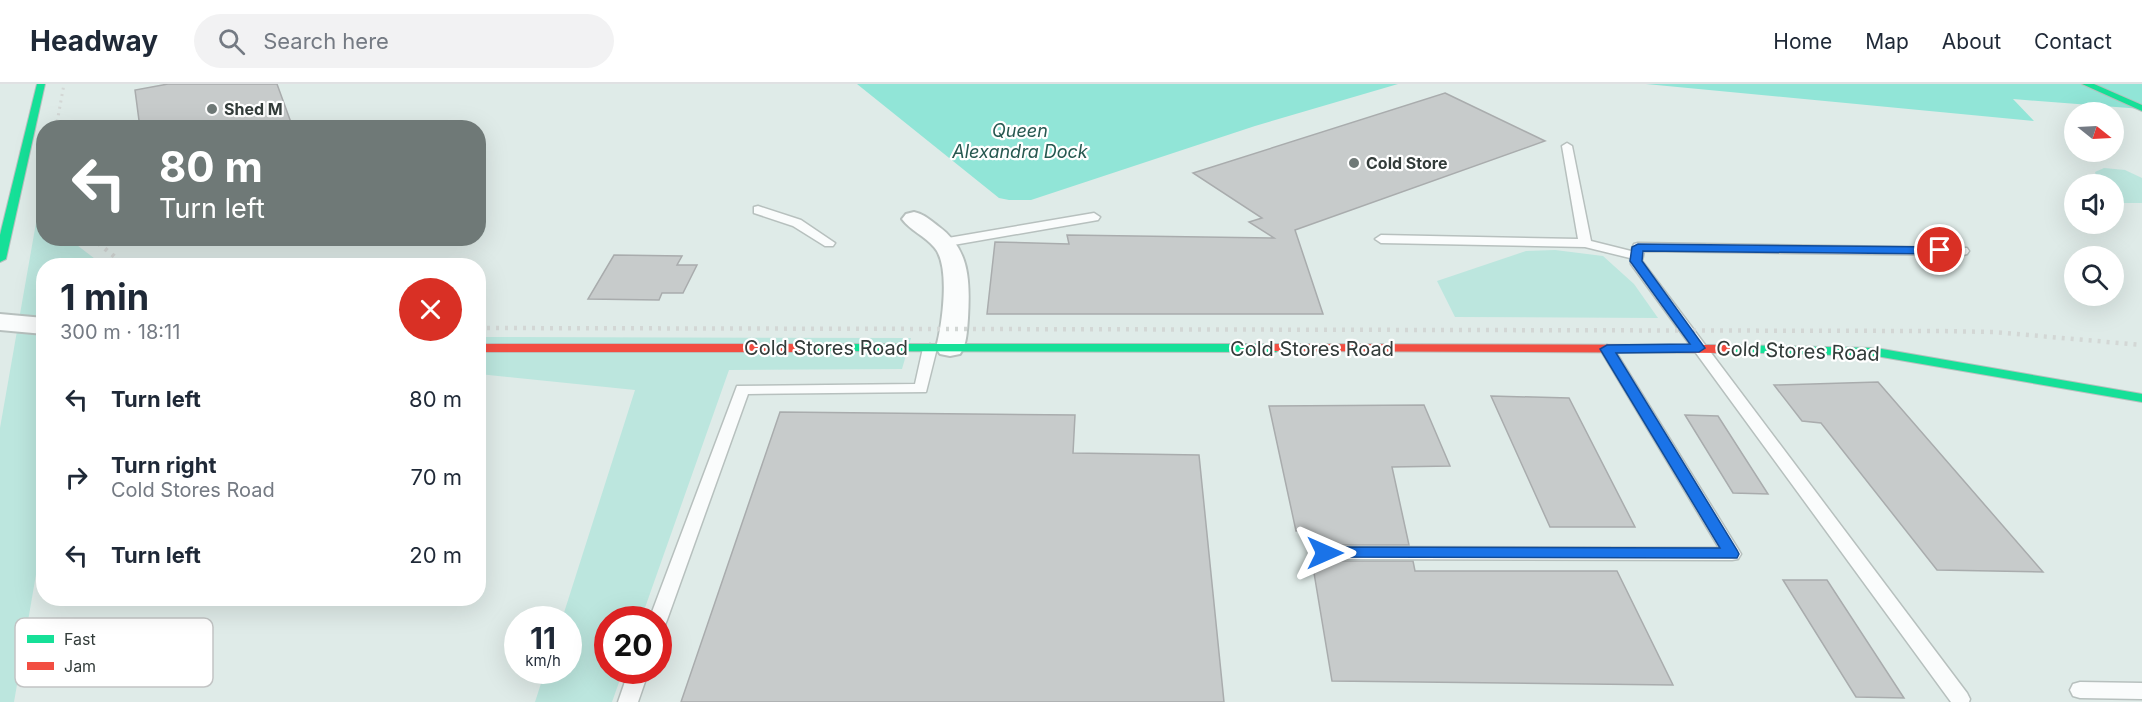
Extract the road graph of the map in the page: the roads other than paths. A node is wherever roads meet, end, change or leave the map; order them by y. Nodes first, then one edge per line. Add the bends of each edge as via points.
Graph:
1 (41, 84) edge
2 (2086, 84) edge
3 (2142, 108) edge
4 (1567, 146) dead end
5 (758, 210) dead end
6 (1094, 217) dead end
7 (914, 219) dead end
8 (1381, 239) dead end
9 (829, 243) dead end
10 (942, 243) junction
11 (1586, 243) junction
12 (1963, 251) dead end
13 (1637, 256) junction
14 (0, 259) edge
15 (0, 322) edge
16 (36, 325) edge
17 (486, 348) edge
18 (940, 348) junction
19 (1699, 348) junction
20 (1607, 349) junction
21 (2142, 398) edge
22 (1325, 553) dead end
23 (663, 606) edge
24 (634, 684) edge
25 (2080, 690) dead end
26 (2142, 691) edge
27 (1960, 699) dead end
28 (628, 702) edge

1 - 14 street
2 - 3 street
4 - 11 lane
5 - 9 lane via 797,223
6 - 10 lane
7 - 10 street
8 - 11 lane
10 - 18 street via 949,249 954,278 955,328
11 - 13 lane
12 - 13 lane via 1638,247
13 - 19 lane via 1636,261
15 - 16 street
17 - 18 street, Cold Stores Road
18 - 20 street, Cold Stores Road
18 - 23 lane via 921,389 742,389
19 - 20 street, Cold Stores Road
19 - 21 street, Cold Stores Road via 1876,352
19 - 27 lane
20 - 22 lane via 1731,554
24 - 28 lane
25 - 26 lane

